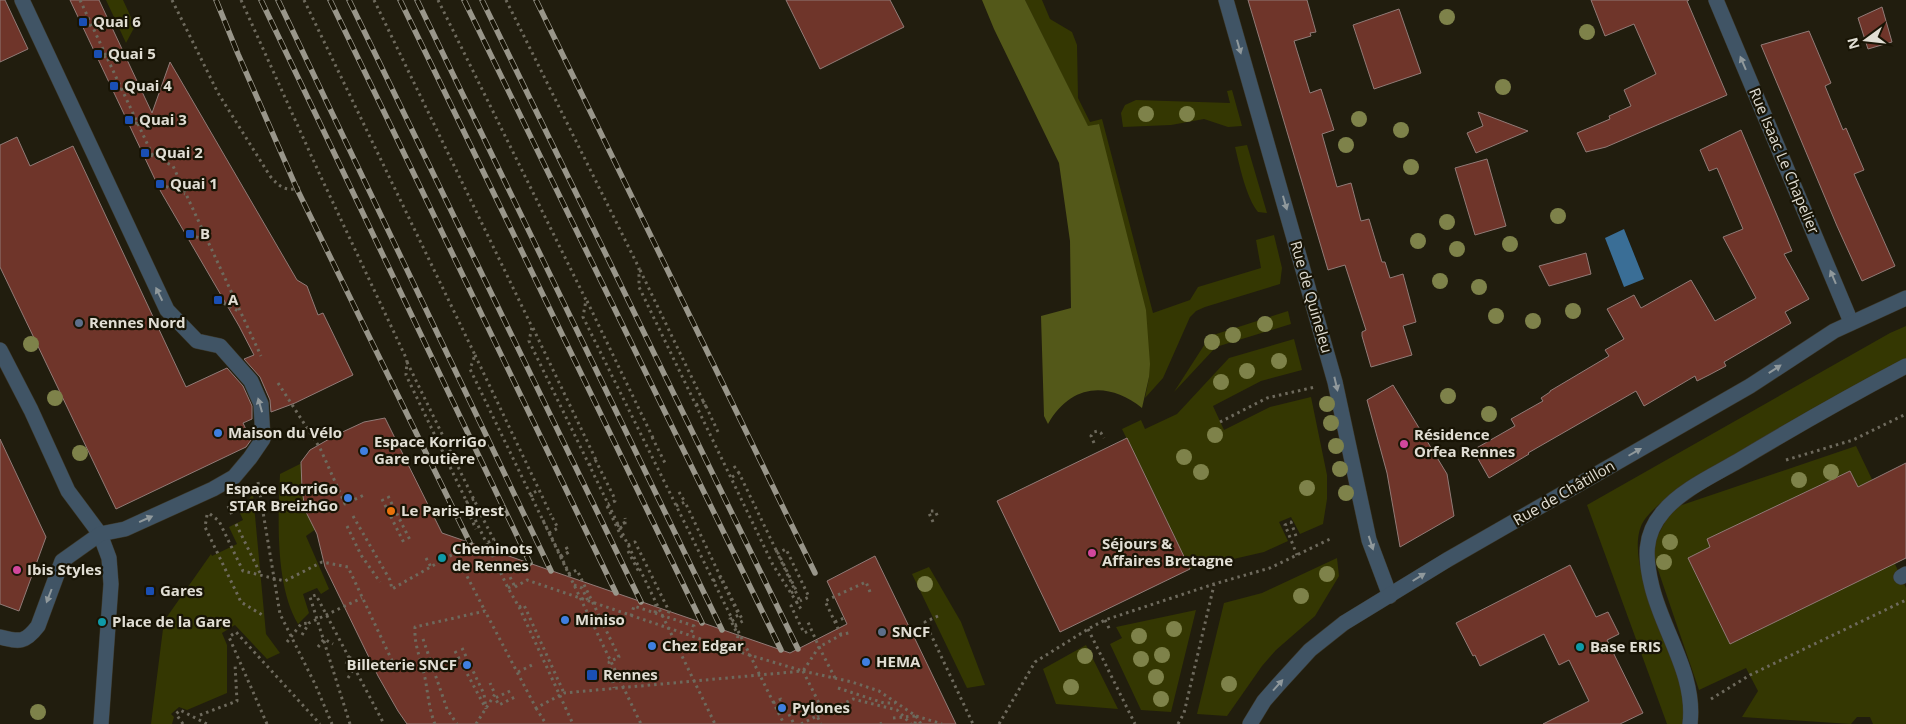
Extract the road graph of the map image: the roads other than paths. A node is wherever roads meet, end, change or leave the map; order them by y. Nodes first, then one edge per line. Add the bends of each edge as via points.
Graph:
1 (22, 0) edge
2 (1226, 0) edge
3 (1716, 0) edge
4 (1906, 298) edge
5 (1851, 322) junction
6 (0, 350) edge
7 (1906, 366) edge
8 (100, 534) junction
9 (1390, 596) junction
10 (6, 639) edge
11 (1691, 718) edge
12 (101, 724) edge
13 (1250, 724) edge

8 -> 1 street via 125,528 198,497 234,476 263,439 261,404 251,381 220,346 197,341 167,310
2 -> 9 street, Rue de Quineleu via 1335,382 1369,540
5 -> 3 street, Rue Isaac Le Chapelier
4 - 5 street, Rue de Châtillon
9 -> 5 street, Rue de Châtillon via 1750,386 1816,341
6 - 8 street via 68,491
7 - 11 street via 1690,489 1663,511 1650,535 1646,558 1652,589 1686,677
8 -> 10 street via 62,561 38,626 32,634 23,640
8 - 12 street via 108,558 111,584
13 -> 9 street, Rue de Châtillon via 1264,702 1310,650 1344,623

